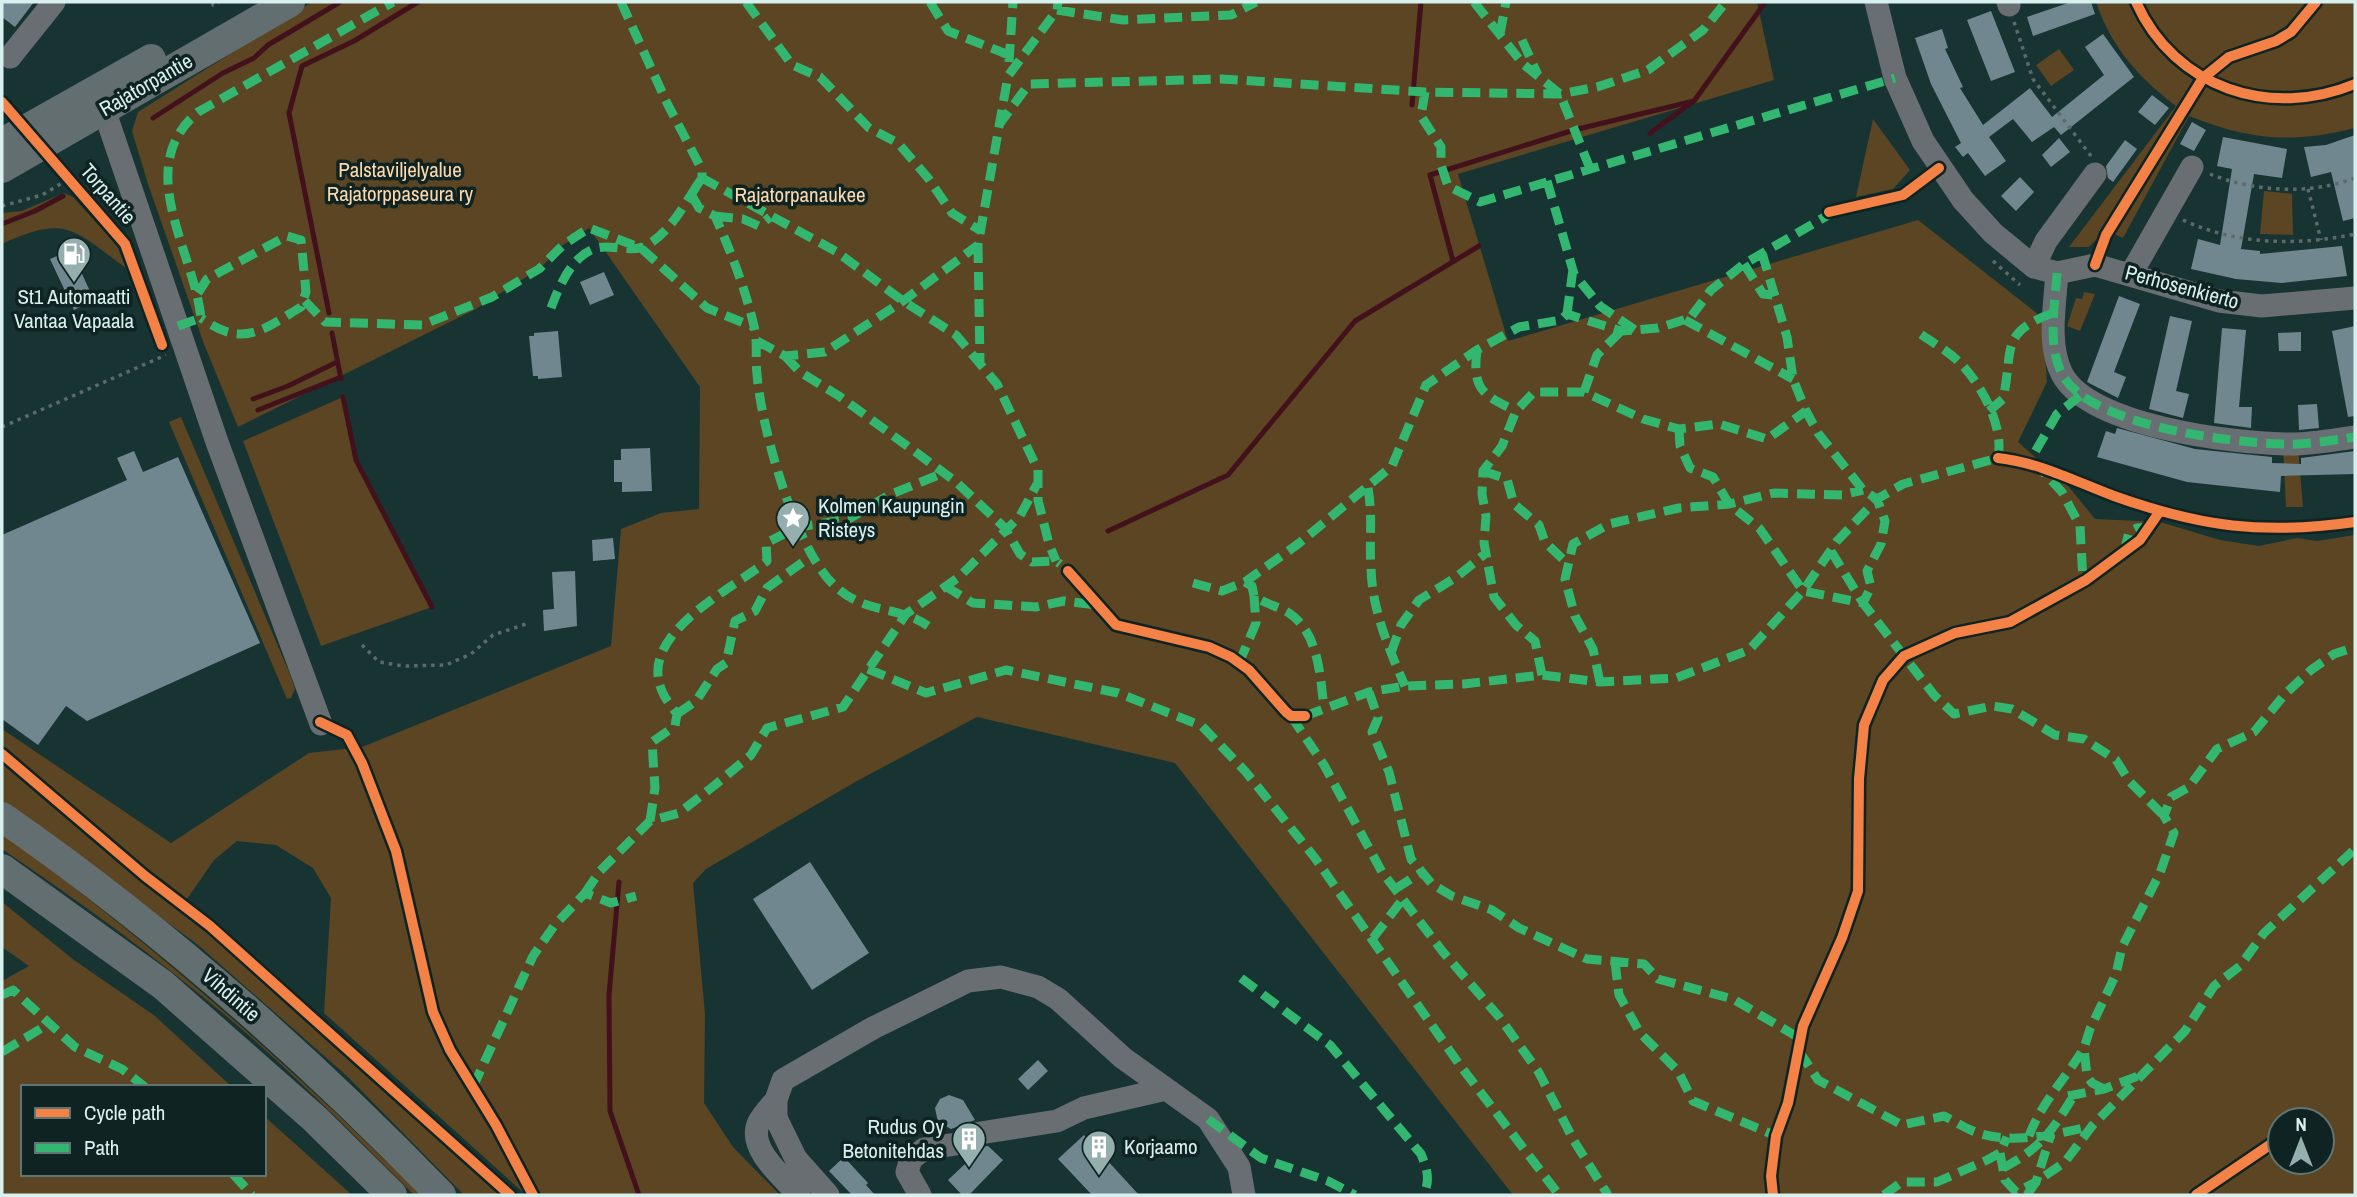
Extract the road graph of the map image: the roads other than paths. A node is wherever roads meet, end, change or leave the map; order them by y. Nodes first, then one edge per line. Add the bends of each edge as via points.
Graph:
1 (54, 2) edge
2 (256, 2) edge
3 (290, 2) edge
4 (1876, 2) edge
5 (10, 57) dead end
6 (101, 99) junction
7 (2, 142) edge
8 (2192, 167) road end
9 (2, 168) edge
10 (2095, 174) road end
11 (2034, 267) junction
12 (2057, 273) junction
13 (2131, 274) junction
14 (2355, 299) edge
15 (2355, 437) edge
16 (321, 724) dead end
17 (2, 817) edge
18 (2, 869) edge
19 (1166, 1089) junction
20 (776, 1100) junction
21 (392, 1195) edge
22 (441, 1195) edge
23 (799, 1195) edge
24 (828, 1195) edge
25 (920, 1195) edge
26 (1244, 1195) edge

1 - 5 street
2 - 6 main road, Rajatorpantie
3 - 6 main road, Rajatorpantie
4 - 11 street, Perhosenkierto via 1895,78 1928,150 1963,200
6 - 7 main road, Rajatorpantie
6 - 9 main road, Rajatorpantie
6 - 16 street, Torpantie via 217,442
8 - 13 street
10 - 11 street via 2046,242
11 - 12 street, Perhosenkierto
12 - 13 street, Perhosenkierto via 2095,265
12 - 15 street via 2054,343 2058,365 2072,388 2096,406 2215,440 2289,445
13 - 14 street, Perhosenkierto via 2219,301 2296,305
17 - 22 main road, Vihdintie via 122,904 248,1009
18 - 21 main road, Vihdintie via 163,985 315,1119
19 - 20 street via 1038,986 1019,979 985,977 873,1028 783,1080
19 - 25 street via 1084,1108 1057,1121 980,1133 956,1144 924,1149 911,1159 907,1172
19 - 26 street via 1208,1119 1239,1167
20 - 23 street via 758,1123 757,1137 765,1159
20 - 24 street via 776,1118 796,1159

